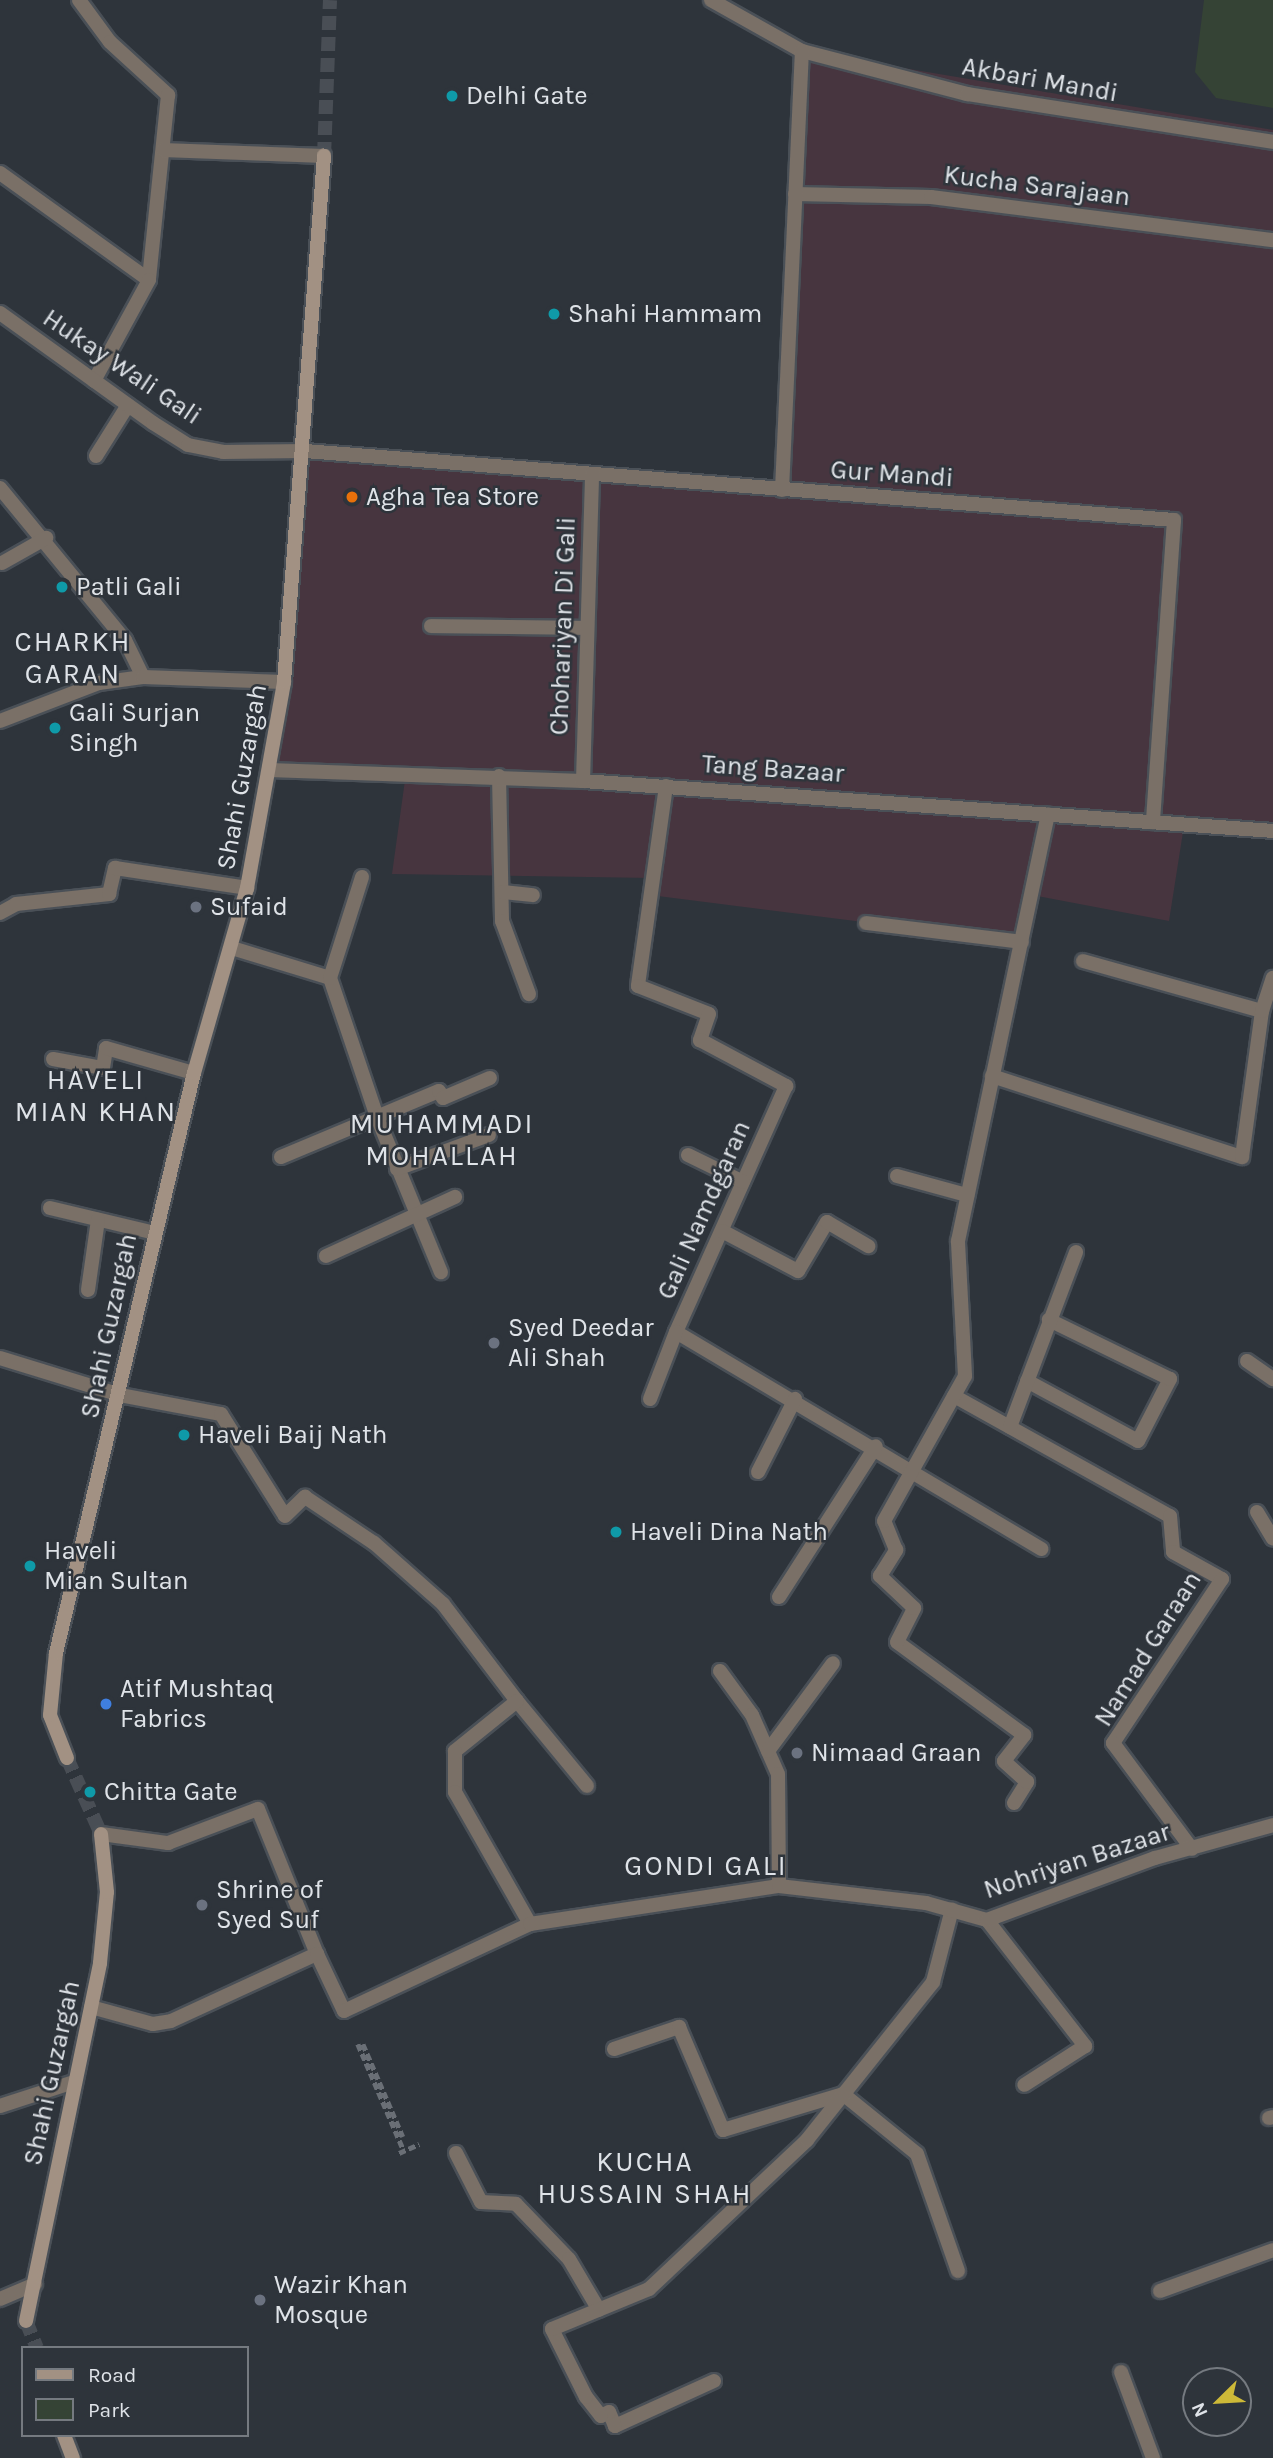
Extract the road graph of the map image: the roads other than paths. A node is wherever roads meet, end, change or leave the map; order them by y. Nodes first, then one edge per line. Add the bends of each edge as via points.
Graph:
1 (79, 0) edge
2 (711, 0) edge
3 (802, 51) junction
4 (1273, 142) edge
5 (163, 150) junction
6 (0, 173) edge
7 (795, 194) junction
8 (1273, 240) edge
9 (149, 280) junction
10 (0, 313) edge
11 (94, 381) junction
12 (128, 405) junction
13 (305, 451) junction
14 (96, 456) dead end
15 (592, 474) junction
16 (0, 488) edge
17 (782, 490) junction
18 (46, 538) junction
19 (2, 563) dead end
20 (430, 626) dead end
21 (587, 628) junction
22 (143, 677) junction
23 (284, 682) junction
24 (0, 721) edge
25 (269, 770) junction
26 (499, 776) junction
27 (583, 780) junction
28 (666, 786) junction
29 (1048, 814) junction
30 (1153, 822) junction
31 (1273, 831) edge
32 (362, 877) dead end
33 (247, 888) junction
34 (503, 892) junction
35 (533, 895) dead end
36 (0, 913) edge
37 (866, 923) dead end
38 (1022, 942) junction
39 (232, 948) junction
40 (1083, 961) dead end
41 (330, 978) junction
42 (1273, 978) edge
43 (529, 993) dead end
44 (1262, 1012) junction
45 (53, 1059) dead end
46 (194, 1073) junction
47 (992, 1076) junction
48 (490, 1078) dead end
49 (377, 1117) junction
50 (489, 1135) dead end
51 (688, 1155) dead end
52 (281, 1157) dead end
53 (397, 1169) junction
54 (897, 1176) dead end
55 (743, 1182) junction
56 (967, 1195) junction
57 (455, 1197) dead end
58 (50, 1208) dead end
59 (415, 1213) junction
60 (98, 1220) junction
61 (722, 1231) junction
62 (155, 1233) junction
63 (868, 1246) dead end
64 (1076, 1252) dead end
65 (326, 1256) dead end
66 (441, 1272) dead end
67 (88, 1290) dead end
68 (1049, 1320) junction
69 (676, 1332) junction
70 (0, 1358) edge
71 (1247, 1361) dead end
72 (1273, 1379) edge
73 (1027, 1381) junction
74 (120, 1395) junction
75 (954, 1396) junction
76 (650, 1399) dead end
77 (795, 1399) junction
78 (1010, 1427) junction
79 (876, 1446) junction
80 (912, 1467) junction
81 (758, 1472) dead end
82 (1257, 1512) dead end
83 (1273, 1539) edge
84 (1042, 1549) dead end
85 (779, 1597) dead end
86 (833, 1663) dead end
87 (720, 1671) dead end
88 (517, 1701) junction
89 (768, 1751) junction
90 (67, 1758) tunnel mouth
91 (587, 1786) dead end
92 (1014, 1803) dead end
93 (1273, 1825) edge
94 (1192, 1849) junction
95 (779, 1886) junction
96 (952, 1909) junction
97 (987, 1920) junction
98 (530, 1924) junction
99 (317, 1954) junction
100 (91, 2007) junction
101 (614, 2049) dead end
102 (75, 2082) junction
103 (1024, 2085) dead end
104 (843, 2094) junction
105 (0, 2106) edge
106 (456, 2153) dead end
107 (1273, 2250) edge
108 (958, 2271) dead end
109 (35, 2284) junction
110 (1160, 2291) dead end
111 (0, 2299) edge
112 (600, 2310) junction
113 (26, 2321) tunnel mouth
114 (1121, 2372) dead end
115 (713, 2381) dead end
116 (65, 2437) edge
117 (74, 2458) edge
118 (1153, 2458) edge

1 - 5 street via 110,42 168,95
2 - 3 street, Akbari Mandi
3 - 4 street, Akbari Mandi via 967,94
3 - 7 street
5 - 9 street
5 - 13 street, Shahi Guzargah via 324,156
6 - 9 street
7 - 8 street, Kucha Sarajaan via 931,197
7 - 17 street
9 - 11 street
10 - 11 street, Hukay Wali Gali
11 - 12 street, Hukay Wali Gali
12 - 13 street, Hukay Wali Gali via 188,445 223,452
12 - 14 street
13 - 15 street, Gur Mandi
13 - 23 street, Shahi Guzargah
15 - 17 street, Gur Mandi
15 - 21 street, Chohariyan Di Gali
16 - 18 street
17 - 30 street, Gur Mandi via 1174,520
18 - 19 street
18 - 22 street via 125,640
20 - 21 street
21 - 27 street, Chohariyan Di Gali
22 - 23 street
22 - 24 street via 99,683
23 - 25 street, Shahi Guzargah
25 - 26 street, Tang Bazaar
25 - 33 street, Shahi Guzargah
26 - 27 street, Tang Bazaar
26 - 34 street
27 - 28 street, Tang Bazaar
28 - 29 street, Tang Bazaar
28 - 55 street, Gali Namdgaran via 638,985 709,1014 700,1040 786,1086
29 - 30 street, Tang Bazaar
29 - 38 street
30 - 31 street, Tang Bazaar
32 - 41 street
33 - 36 street via 115,868 109,894 16,904
33 - 39 street, Shahi Guzargah
34 - 35 street
34 - 43 street via 502,921
37 - 38 street
38 - 47 street
39 - 41 street
39 - 46 street, Shahi Guzargah
40 - 44 street
41 - 49 street
42 - 44 street
44 - 47 street via 1242,1157
45 - 46 street via 103,1068 106,1048
46 - 62 street, Shahi Guzargah
47 - 56 street
48 - 49 street
49 - 52 street
49 - 53 street
50 - 53 street
51 - 55 street
53 - 59 street
54 - 56 street
55 - 61 street, Gali Namdgaran
56 - 75 street via 958,1241 965,1376
57 - 59 street
58 - 60 street
59 - 65 street
59 - 66 street
60 - 62 street
60 - 67 street
61 - 63 street via 798,1270 827,1222
61 - 69 street, Gali Namdgaran
62 - 74 street, Shahi Guzargah
64 - 68 street
68 - 73 street
68 - 73 street via 1170,1379 1138,1441
69 - 76 street
69 - 77 street, Gali Namdgaran
70 - 74 street
71 - 72 street
73 - 78 street
74 - 88 street via 220,1414 285,1516 305,1497 374,1543 443,1604
74 - 90 street, Shahi Guzargah via 56,1653 50,1715
75 - 78 street, Namad Garaan
75 - 80 street
77 - 79 street, Gali Namdgaran
77 - 81 street
78 - 94 street, Namad Garaan via 1170,1516 1173,1552 1222,1579 1113,1743
79 - 80 street, Gali Namdgaran
79 - 85 street
80 - 84 street, Gali Namdgaran
80 - 92 street via 884,1521 896,1550 880,1576 914,1608 897,1642 1024,1735 1004,1761 1027,1782
82 - 83 street
86 - 89 street
87 - 89 street via 752,1715
88 - 91 street
88 - 98 street via 455,1751 454,1792
89 - 95 street via 778,1774
93 - 94 street, Nohriyan Bazaar
94 - 97 street, Nohriyan Bazaar
95 - 96 street, Nohriyan Bazaar
95 - 98 street, Nohriyan Bazaar
96 - 97 street, Nohriyan Bazaar
96 - 104 street via 933,1982
97 - 103 street via 1085,2046
98 - 99 street, Nohriyan Bazaar via 344,2011
99 - 100 street via 171,2021 153,2024
99 - 100 street, Shahi Guzargah via 258,1809 168,1843 101,1834 107,1892
100 - 102 street, Shahi Guzargah
101 - 104 street via 679,2026 723,2130
102 - 105 street
102 - 109 street, Shahi Guzargah
104 - 108 street via 917,2154
104 - 112 street via 807,2140 649,2289
106 - 112 street via 481,2202 516,2204 569,2259
107 - 110 street
109 - 111 street
109 - 113 street, Shahi Guzargah
112 - 115 street via 552,2329 586,2397 601,2416 609,2412 615,2426
114 - 118 street
116 - 117 street

